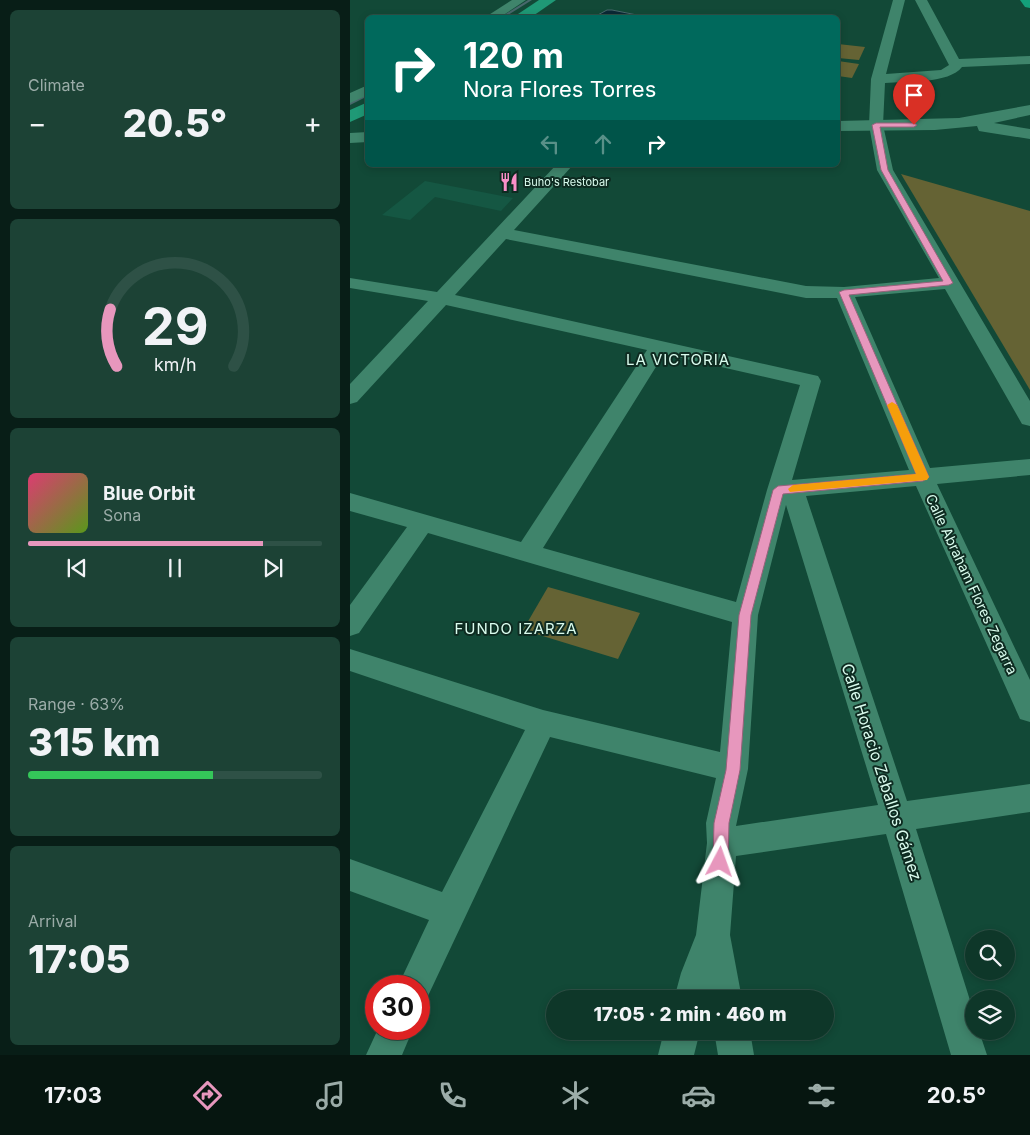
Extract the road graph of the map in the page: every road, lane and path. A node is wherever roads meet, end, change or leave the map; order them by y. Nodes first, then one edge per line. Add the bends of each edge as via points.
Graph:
1 (520, 0) edge
2 (549, 0) edge
3 (899, 0) edge
4 (921, 0) edge
5 (1027, 0) edge
6 (1030, 4) edge
7 (495, 15) edge
8 (524, 15) edge
9 (1030, 60) edge
10 (955, 63) junction
11 (878, 79) junction
12 (365, 91) edge
13 (350, 99) edge
14 (365, 109) edge
15 (1030, 110) edge
16 (350, 117) edge
17 (951, 124) junction
18 (876, 125) junction
19 (840, 126) edge
20 (1030, 134) edge
21 (365, 137) edge
22 (350, 138) edge
23 (563, 167) edge
24 (504, 233) junction
25 (350, 283) edge
26 (949, 283) junction
27 (844, 292) junction
28 (442, 298) junction
29 (659, 347) junction
30 (350, 396) edge
31 (1030, 419) edge
32 (1030, 467) edge
33 (923, 477) junction
34 (785, 490) junction
35 (350, 502) edge
36 (423, 523) junction
37 (527, 552) junction
38 (745, 615) junction
39 (350, 625) edge
40 (350, 660) edge
41 (1030, 710) edge
42 (543, 723) junction
43 (733, 770) junction
44 (1030, 798) edge
45 (897, 818) junction
46 (722, 843) junction
47 (350, 875) edge
48 (450, 911) junction
49 (713, 935) junction
50 (421, 975) edge
51 (693, 990) edge
52 (723, 990) edge
53 (391, 1040) edge
54 (680, 1040) edge
55 (734, 1040) edge
56 (384, 1055) edge
57 (676, 1055) edge
58 (736, 1055) edge
59 (970, 1055) edge

1 - 7 street
2 - 8 main road
3 - 11 street
4 - 10 street
5 - 6 highway
9 - 10 street
10 - 11 street via 954,69 941,74
11 - 18 street
12 - 13 street
14 - 16 main road
15 - 17 street
17 - 18 street
17 - 20 street
18 - 19 street
18 - 26 street via 885,170
21 - 22 street
23 - 24 street
24 - 27 street via 806,292
24 - 28 street
25 - 28 street
26 - 27 street
26 - 31 street
27 - 33 street, Calle Abraham Flores Zegarra
28 - 29 street
28 - 30 street
29 - 34 street via 811,381
29 - 37 street
32 - 33 street
33 - 34 street
33 - 41 street, Calle Abraham Flores Zegarra
34 - 38 street
34 - 45 street, Calle Horacio Zeballos Gámez
35 - 36 street
36 - 37 street
36 - 39 street
37 - 38 street
38 - 43 street
40 - 42 street
42 - 43 street
42 - 48 street
43 - 46 street via 721,823
44 - 45 street
45 - 46 street
45 - 59 street, Calle Horacio Zeballos Gámez
46 - 49 street
47 - 48 street
48 - 50 street
49 - 51 street
49 - 52 street
53 - 56 street
54 - 57 street
55 - 58 street

